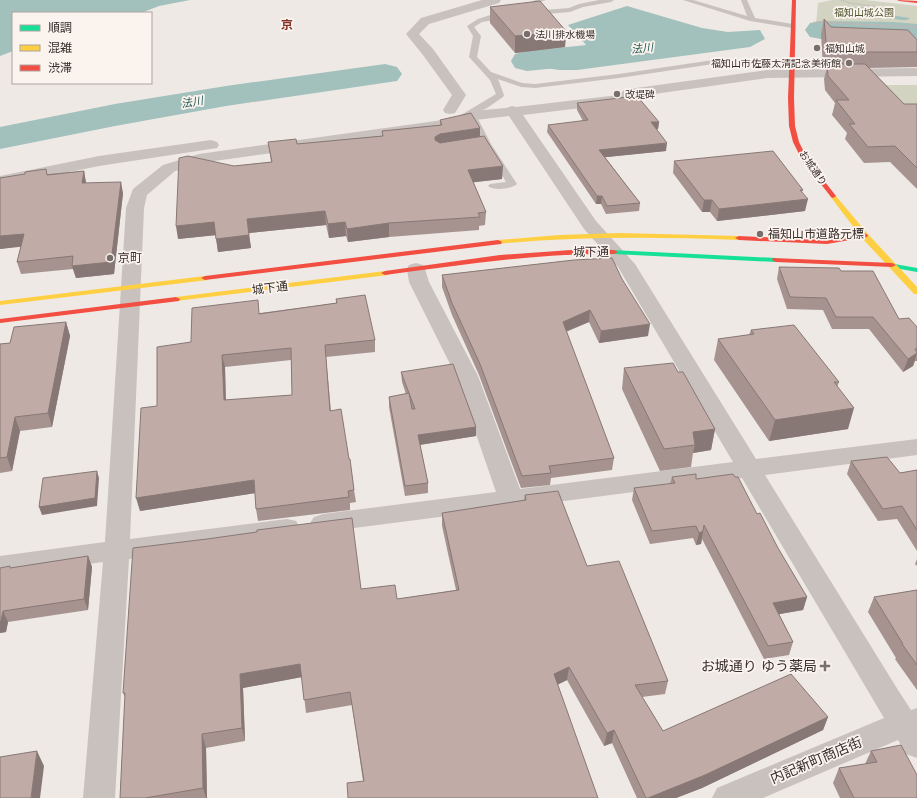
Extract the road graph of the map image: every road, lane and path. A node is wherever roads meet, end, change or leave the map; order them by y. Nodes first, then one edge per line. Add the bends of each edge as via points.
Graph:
1 (495, 0) edge
2 (542, 0) edge
3 (612, 0) edge
4 (686, 0) edge
5 (744, 0) edge
6 (794, 0) edge
7 (899, 0) edge
8 (917, 2) edge
9 (480, 20) junction
10 (752, 20) junction
11 (823, 22) edge
12 (793, 26) junction
13 (917, 27) edge
14 (720, 61) dead end
15 (917, 72) edge
16 (488, 73) junction
17 (790, 73) junction
18 (745, 90) dead end
19 (623, 99) junction
20 (512, 110) junction
21 (462, 114) junction
22 (0, 181) edge
23 (493, 186) dead end
24 (599, 235) junction
25 (864, 235) junction
26 (682, 246) dead end
27 (783, 251) dead end
28 (616, 253) junction
29 (892, 265) junction
30 (416, 269) junction
31 (917, 270) edge
32 (917, 292) edge
33 (130, 297) junction
34 (0, 303) edge
35 (0, 321) edge
36 (917, 447) edge
37 (750, 468) junction
38 (511, 499) junction
39 (117, 550) junction
40 (0, 566) edge
41 (913, 730) edge
42 (98, 798) edge
43 (728, 798) edge

1 - 21 street via 426,21 412,34 459,95
2 - 9 lane
3 - 9 lane via 581,5 570,10
4 - 10 lane
5 - 10 lane
6 - 12 main road, お城通り
7 - 8 main road
9 - 16 lane via 470,26 477,36 473,57
10 - 12 lane
11 - 13 path
12 - 17 main road, お城通り
14 - 16 lane via 535,86 521,85
15 - 17 street
16 - 21 lane via 494,79 500,95 484,106
17 - 19 street via 629,93
17 - 25 main road, お城通り via 792,126 796,142 805,160
18 - 19 street
19 - 20 street
20 - 21 street
20 - 24 street
21 - 22 street via 99,161
21 - 23 lane via 512,184
21 - 33 street via 452,122 205,157 169,168 139,193 135,208
24 - 25 main road, 城下通 via 827,242
24 - 26 main road, 城下通
24 - 28 street
24 - 33 main road, 城下通 via 524,239
25 - 29 main road, お城通り
27 - 29 main road via 837,254
28 - 29 main road, 城下通
28 - 30 main road, 城下通 via 589,251 535,254
28 - 37 street via 626,264
29 - 31 main road
29 - 32 main road, お城通り
30 - 33 main road, 城下通
30 - 38 street via 419,282 467,376
33 - 34 main road, 城下通
33 - 35 main road, 城下通
33 - 39 street
36 - 37 street
37 - 38 street
37 - 41 street via 880,686
38 - 39 street
39 - 40 street
39 - 42 street
41 - 43 street, 内記新町商店街 via 879,733

